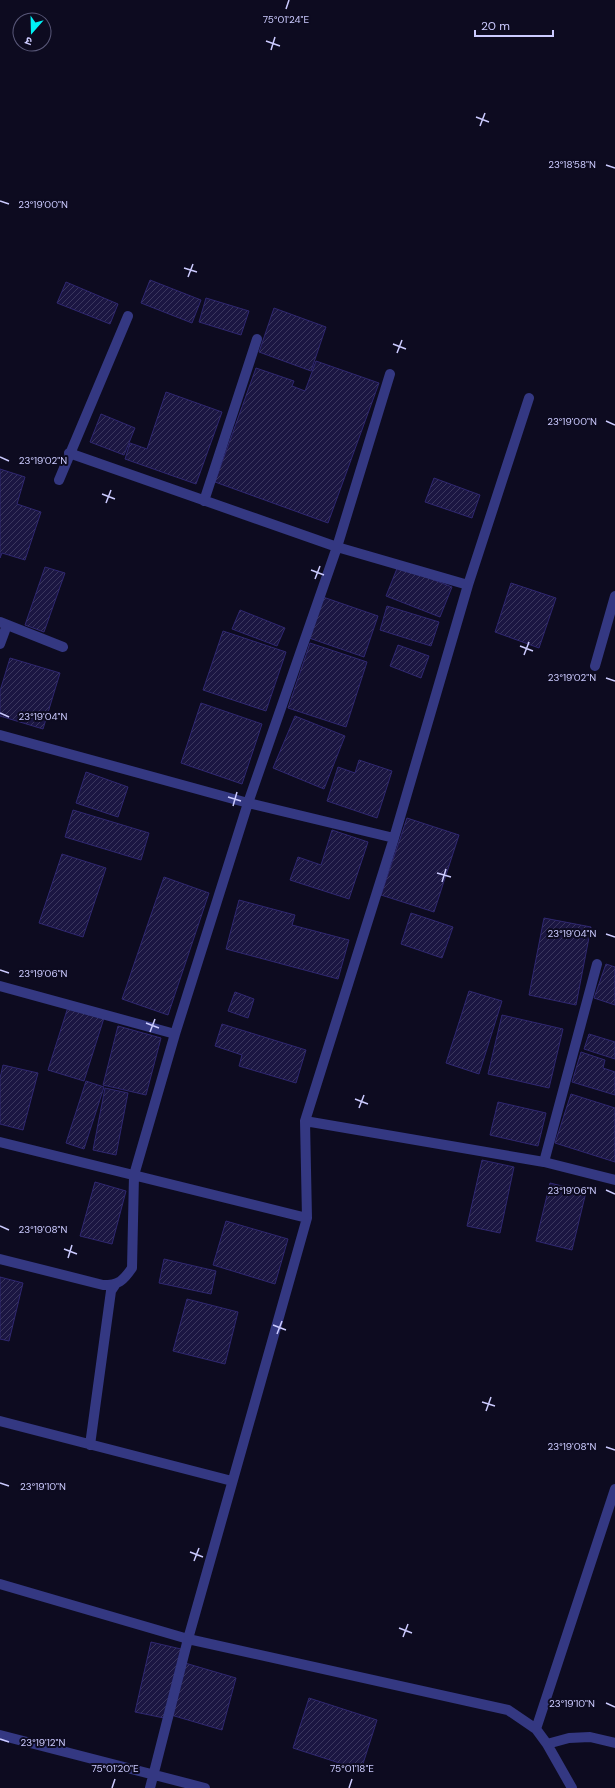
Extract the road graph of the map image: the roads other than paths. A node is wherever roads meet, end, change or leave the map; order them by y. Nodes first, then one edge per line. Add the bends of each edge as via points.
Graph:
1 (128, 316) dead end
2 (257, 339) dead end
3 (390, 374) dead end
4 (529, 398) dead end
5 (69, 453) junction
6 (59, 480) dead end
7 (204, 501) junction
8 (337, 548) junction
9 (468, 585) junction
10 (615, 596) edge
11 (3, 624) edge
12 (0, 644) edge
13 (63, 647) dead end
14 (595, 666) dead end
15 (0, 735) edge
16 (248, 803) junction
17 (394, 838) junction
18 (597, 964) dead end
19 (0, 986) edge
20 (175, 1034) junction
21 (305, 1120) junction
22 (0, 1142) edge
23 (544, 1162) junction
24 (134, 1175) junction
25 (615, 1180) edge
26 (307, 1218) junction
27 (0, 1259) edge
28 (115, 1285) junction
29 (0, 1421) edge
30 (90, 1445) junction
31 (232, 1481) junction
32 (615, 1489) edge
33 (613, 1504) edge
34 (0, 1584) edge
35 (188, 1639) junction
36 (536, 1729) junction
37 (0, 1735) edge
38 (547, 1744) junction
39 (615, 1744) edge
40 (153, 1774) junction
41 (150, 1788) edge
42 (205, 1788) edge
43 (572, 1788) edge

1 - 5 street
2 - 7 street
3 - 8 street
4 - 9 street
5 - 6 street
5 - 7 street
7 - 8 street
8 - 9 street
8 - 16 street
9 - 17 street
10 - 14 street
11 - 12 street
11 - 13 street
15 - 16 street
16 - 17 street
16 - 20 street
17 - 21 street
18 - 23 street
19 - 20 street
20 - 24 street
21 - 23 street
21 - 26 street
22 - 24 street
23 - 25 street
24 - 26 street
24 - 28 street via 132,1268 125,1278
26 - 31 street
27 - 28 street via 103,1285
28 - 30 street via 111,1291
29 - 30 street
30 - 31 street
31 - 35 street
32 - 33 street
33 - 36 street
34 - 35 street
35 - 36 street via 508,1710
35 - 40 street
36 - 38 street
37 - 40 street
38 - 39 street via 569,1738 590,1737
38 - 43 street
40 - 41 street
40 - 42 street

